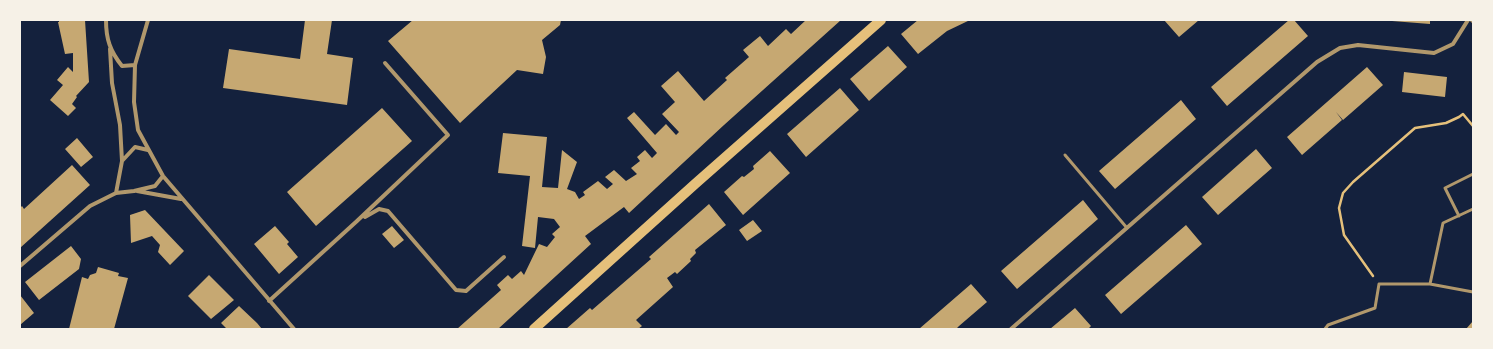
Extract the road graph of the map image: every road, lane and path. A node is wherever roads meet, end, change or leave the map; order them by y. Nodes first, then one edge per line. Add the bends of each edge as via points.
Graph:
1 (148, 20) edge
2 (881, 20) edge
3 (1468, 20) edge
4 (106, 21) edge
5 (110, 49) junction
6 (385, 63) dead end
7 (135, 65) junction
8 (1473, 126) edge
9 (148, 150) junction
10 (1065, 155) dead end
11 (122, 161) junction
12 (1473, 174) edge
13 (163, 176) junction
14 (134, 191) junction
15 (116, 193) junction
16 (182, 199) junction
17 (1473, 208) edge
18 (1459, 216) junction
19 (357, 221) junction
20 (1126, 228) junction
21 (504, 257) dead end
22 (20, 266) edge
23 (1379, 284) junction
24 (1430, 284) junction
25 (1473, 292) edge
26 (269, 300) junction
27 (294, 329) edge
28 (534, 329) edge
29 (1011, 329) edge
30 (1325, 329) edge

1 - 7 street
2 - 28 main road
3 - 20 street via 1453,44 1434,52 1358,45 1340,48 1317,62
4 - 5 street
5 - 7 street via 122,66
5 - 11 street
6 - 19 street via 448,135
7 - 9 street via 134,102 138,130
8 - 23 path via 1463,114 1446,123 1415,128 1343,193 1339,208 1344,235
9 - 11 street via 135,147
9 - 13 street
10 - 20 lane
11 - 15 street
12 - 18 lane via 1445,188
13 - 14 street via 155,186
13 - 16 street
14 - 15 street
14 - 16 street
15 - 22 street via 90,206
16 - 26 street
17 - 18 lane
18 - 24 lane via 1443,223
19 - 21 street via 379,209 388,211 456,290 466,291
19 - 26 street
20 - 29 street
23 - 24 lane
23 - 30 lane via 1375,308 1328,325
24 - 25 lane
26 - 27 street

